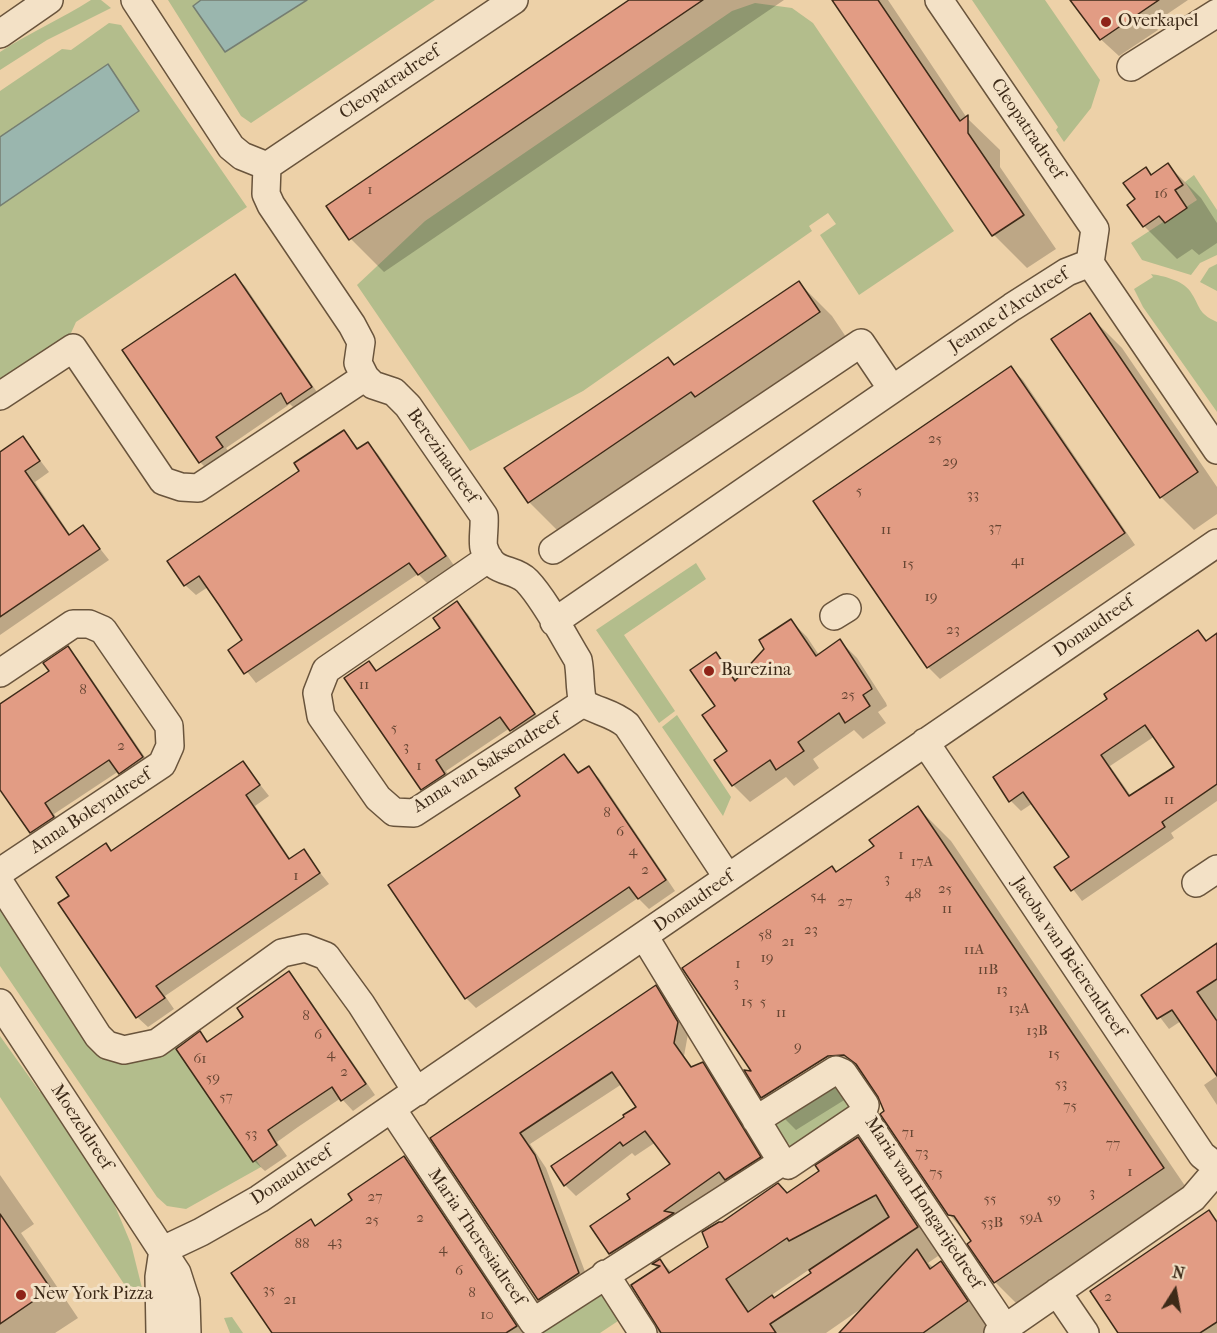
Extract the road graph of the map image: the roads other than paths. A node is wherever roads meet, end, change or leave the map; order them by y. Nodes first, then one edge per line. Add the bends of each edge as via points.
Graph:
1 (49, 0) edge
2 (135, 0) edge
3 (514, 0) edge
4 (939, 0) edge
5 (1217, 13) edge
6 (0, 34) edge
7 (1131, 67) dead end
8 (267, 166) junction
9 (1090, 263) junction
10 (365, 376) junction
11 (892, 389) junction
12 (0, 396) edge
13 (1217, 450) edge
14 (1217, 543) edge
15 (553, 550) dead end
16 (489, 558) junction
17 (554, 622) junction
18 (0, 673) edge
19 (583, 703) junction
20 (925, 742) junction
21 (0, 872) edge
22 (728, 878) junction
23 (0, 883) edge
24 (644, 936) junction
25 (0, 1003) edge
26 (417, 1092) junction
27 (392, 1109) junction
28 (862, 1115) junction
29 (756, 1120) junction
30 (782, 1162) junction
31 (1217, 1168) edge
32 (163, 1250) junction
33 (604, 1274) junction
34 (1057, 1292) junction
35 (1002, 1331) edge
36 (160, 1333) edge
37 (187, 1333) edge
38 (643, 1333) edge
39 (1085, 1333) edge

1 - 6 street
2 - 8 street via 231,147
3 - 8 street, Cleopatradreef
4 - 9 street, Cleopatradreef via 1095,229
5 - 7 street
8 - 10 street via 266,194 271,205 352,325 361,342 358,363
9 - 11 street, Jeanne d'Arcdreef via 1066,272
9 - 13 street, Jeanne d'Arcdreef
10 - 12 street via 198,488 163,481 73,348
10 - 16 street, Berezinadreef via 373,385 394,392 408,406 484,516 483,546
11 - 15 street via 861,343
11 - 17 street, Jeanne d'Arcdreef
14 - 20 street, Donaudreef
16 - 17 street via 498,569 526,580
16 - 19 street, Anna van Saksendreef via 326,670 317,693 321,716 378,798 394,812 414,813
17 - 19 street via 578,660 578,686
18 - 21 street, Anna Boleyndreef via 73,624 103,630 169,726 170,746 162,764
19 - 22 street via 616,715 627,724
20 - 22 street, Donaudreef
20 - 31 street, Jacoba van Beierendreef via 1202,1155
22 - 24 street, Donaudreef
23 - 26 street via 107,1045 124,1050 157,1043 282,953 305,948 326,956
24 - 26 street, Donaudreef
24 - 29 street
25 - 32 street, Moezeldreef
26 - 27 street, Donaudreef
27 - 32 street, Donaudreef via 259,1199
27 - 33 street, Maria Theresiadreef via 533,1322
28 - 29 street, Maria van Hongarijedreef via 865,1105 837,1070
28 - 30 street, Maria Theresiadreef via 788,1165
28 - 35 street, Maria van Hongarijedreef
29 - 30 street
30 - 33 street, Maria Theresiadreef
31 - 34 street via 1193,1198
32 - 36 street via 159,1277
32 - 37 street, Moezeldreef via 177,1273 186,1301
33 - 38 street
34 - 35 street
34 - 39 street

